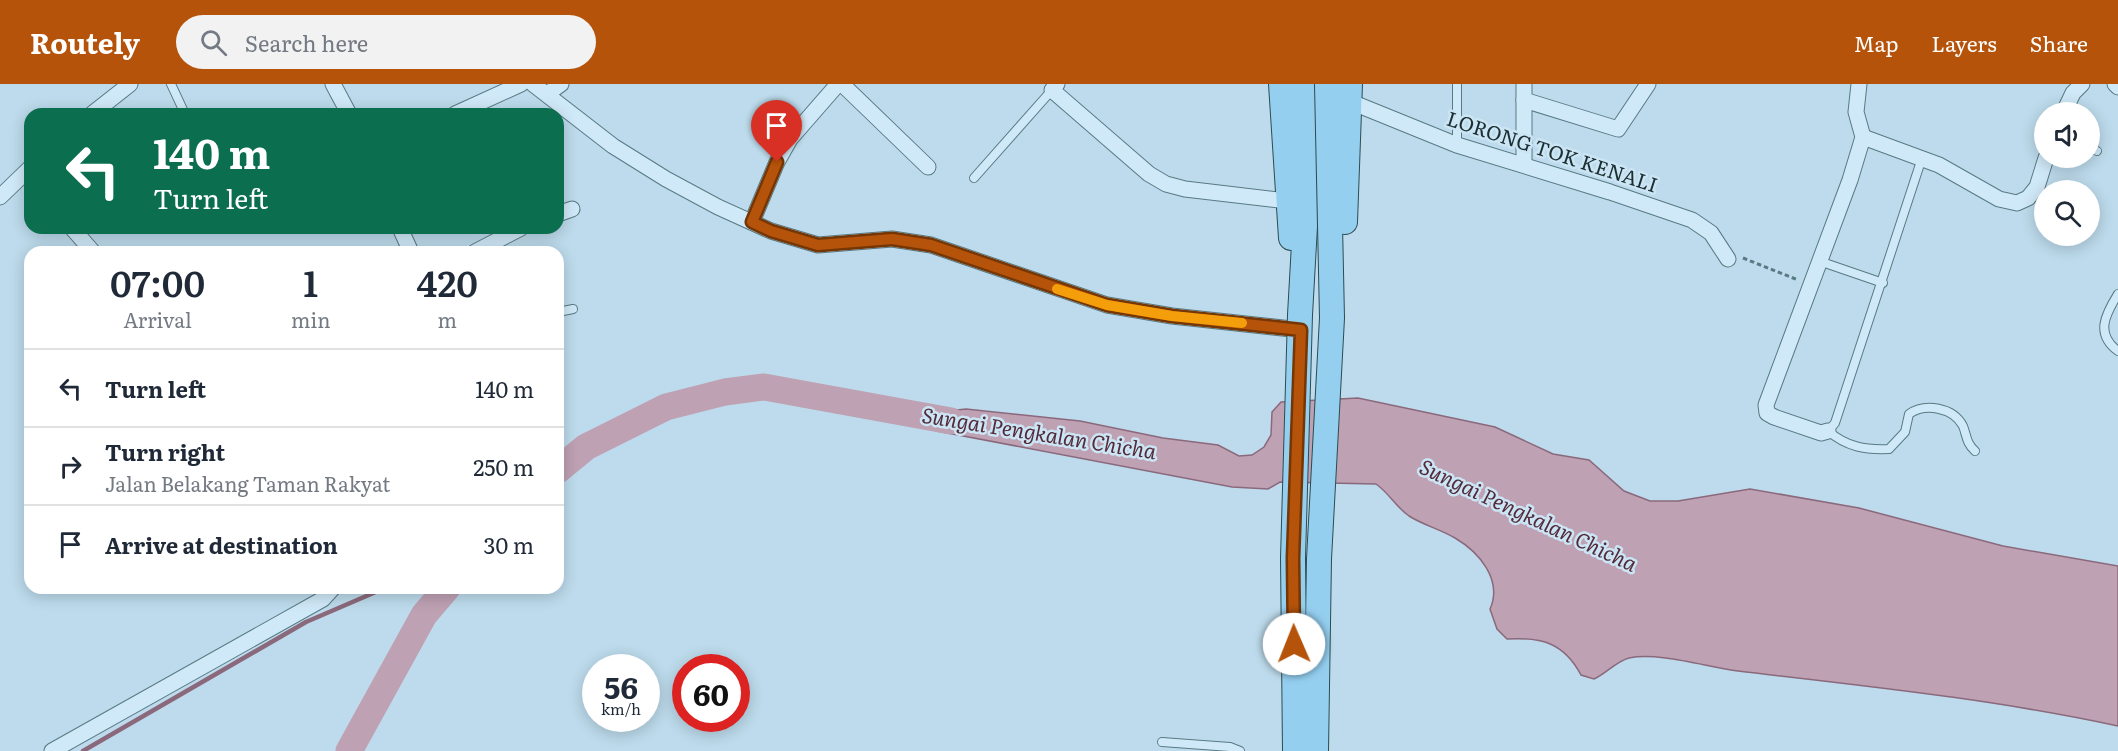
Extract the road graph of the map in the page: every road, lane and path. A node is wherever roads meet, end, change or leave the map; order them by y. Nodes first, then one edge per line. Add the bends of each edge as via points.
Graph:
1 (130, 84) edge
2 (171, 84) edge
3 (333, 84) edge
4 (521, 84) edge
5 (533, 84) edge
6 (561, 84) edge
7 (840, 84) edge
8 (1281, 84) edge
9 (1302, 84) edge
10 (1327, 84) edge
11 (1456, 84) edge
12 (1648, 84) edge
13 (1858, 84) edge
14 (2082, 84) edge
15 (1055, 87) edge
16 (1524, 92) edge
17 (1350, 93) edge
18 (547, 94) junction
19 (2069, 102) edge
20 (100, 108) edge
21 (182, 108) edge
22 (346, 108) edge
23 (468, 108) edge
24 (1863, 137) junction
25 (1457, 145) junction
26 (1922, 159) junction
27 (1524, 165) junction
28 (928, 167) dead end
29 (2043, 168) edge
30 (24, 177) edge
31 (974, 178) dead end
32 (0, 197) edge
33 (1287, 201) junction
34 (752, 222) junction
35 (77, 234) edge
36 (510, 234) edge
37 (88, 246) edge
38 (486, 246) edge
39 (1728, 259) joint
40 (1819, 261) junction
41 (1882, 283) junction
42 (1810, 285) junction
43 (2118, 294) edge
44 (573, 309) dead end
45 (564, 311) edge
46 (1331, 329) junction
47 (1300, 331) junction
48 (2118, 351) edge
49 (1828, 431) junction
50 (1975, 451) dead end
51 (328, 594) edge
52 (1162, 742) dead end
53 (52, 751) edge
54 (1240, 751) edge
55 (1295, 751) edge
56 (1316, 751) edge

1 - 20 street
2 - 21 lane
3 - 22 street
4 - 23 street
5 - 18 street
6 - 18 street
7 - 28 street
7 - 34 street via 790,139
8 - 33 main road
9 - 47 main road via 1305,226
10 - 46 main road
11 - 25 lane
12 - 16 street via 1618,129
13 - 24 street via 1856,112
14 - 19 street
15 - 31 lane
15 - 33 street via 1149,174 1166,184
16 - 27 street
17 - 25 street, LORONG TOK KENALI
17 - 46 main road via 1344,230
18 - 34 street via 613,146 666,179
24 - 26 street
24 - 40 street
25 - 27 street, LORONG TOK KENALI
26 - 29 street via 1999,200 2017,203 2037,187
26 - 41 lane
27 - 39 street, LORONG TOK KENALI via 1692,220 1711,233
30 - 32 street
33 - 47 main road
34 - 47 street via 818,245 892,239 931,245 1107,305
35 - 37 street
36 - 38 street
39 - 42 path via 1739,256
40 - 41 lane
40 - 42 street
41 - 49 lane via 1835,423
42 - 49 street via 1766,405 1767,413 1774,417 1821,433
43 - 48 lane via 2103,330 2104,339
44 - 45 lane
46 - 56 main road via 1319,559
47 - 55 main road via 1293,558
49 - 50 lane via 1862,448 1889,448 1905,432 1909,414 1928,406 1952,414 1963,426 1967,444
51 - 53 street
52 - 54 lane

